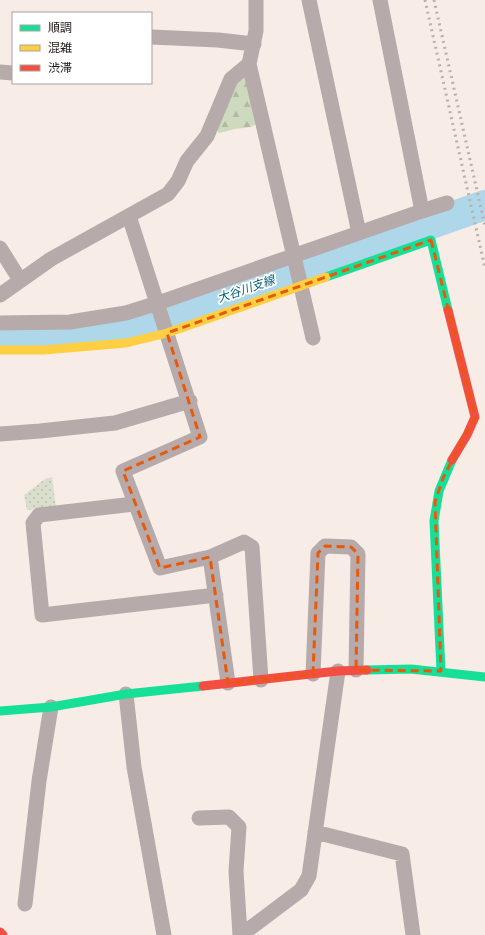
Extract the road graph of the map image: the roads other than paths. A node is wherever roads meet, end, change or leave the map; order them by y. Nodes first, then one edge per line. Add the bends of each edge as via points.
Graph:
1 (256, 0) edge
2 (309, 0) edge
3 (380, 0) edge
4 (152, 37) edge
5 (254, 44) junction
6 (250, 64) junction
7 (0, 72) edge
8 (12, 73) edge
9 (447, 203) dead end
10 (422, 211) junction
11 (129, 216) junction
12 (359, 233) junction
13 (0, 248) edge
14 (294, 258) junction
15 (20, 280) junction
16 (299, 284) junction
17 (0, 295) edge
18 (158, 303) junction
19 (0, 323) edge
20 (167, 333) junction
21 (313, 338) dead end
22 (0, 350) edge
23 (190, 401) junction
24 (0, 434) edge
25 (134, 504) junction
26 (210, 558) junction
27 (216, 595) junction
28 (356, 670) junction
29 (338, 671) junction
30 (441, 671) junction
31 (313, 674) junction
32 (485, 677) edge
33 (261, 680) junction
34 (228, 683) junction
35 (126, 694) junction
36 (51, 707) junction
37 (0, 711) edge
38 (199, 818) dead end
39 (315, 832) junction
40 (24, 904) dead end
41 (0, 932) edge
42 (3, 935) edge
43 (164, 935) edge
44 (240, 935) edge
45 (413, 935) edge

1 - 5 street
2 - 12 street
3 - 10 street
4 - 5 street
5 - 6 street
6 - 11 street via 231,79 207,136 187,161 178,181 168,194
6 - 14 street
7 - 8 street
9 - 10 street
10 - 12 street
11 - 15 street via 51,259
11 - 18 street
12 - 14 street
13 - 15 street
14 - 16 street
14 - 18 street
15 - 17 street
16 - 20 street
16 - 21 street
16 - 30 street via 431,240 476,417 471,430 451,461 435,502
18 - 19 street via 126,312 70,322
18 - 20 street
20 - 22 street via 126,343 44,350
20 - 23 street
23 - 24 street via 114,423
23 - 25 street via 200,437 122,471
25 - 26 street via 160,568
25 - 27 street via 40,515 33,523 42,615
26 - 27 street
26 - 33 street via 244,542 252,547
27 - 34 street
28 - 29 street
28 - 30 street
28 - 31 street via 358,554 351,547 325,546 318,553
29 - 31 street
29 - 39 street
30 - 32 street
31 - 33 street
33 - 34 street
34 - 35 street
35 - 36 street
35 - 43 street via 134,767
36 - 37 street
36 - 40 street
38 - 44 street via 229,817 239,827 236,871
39 - 44 street via 309,876 301,890
39 - 45 street via 402,854
41 - 42 street

